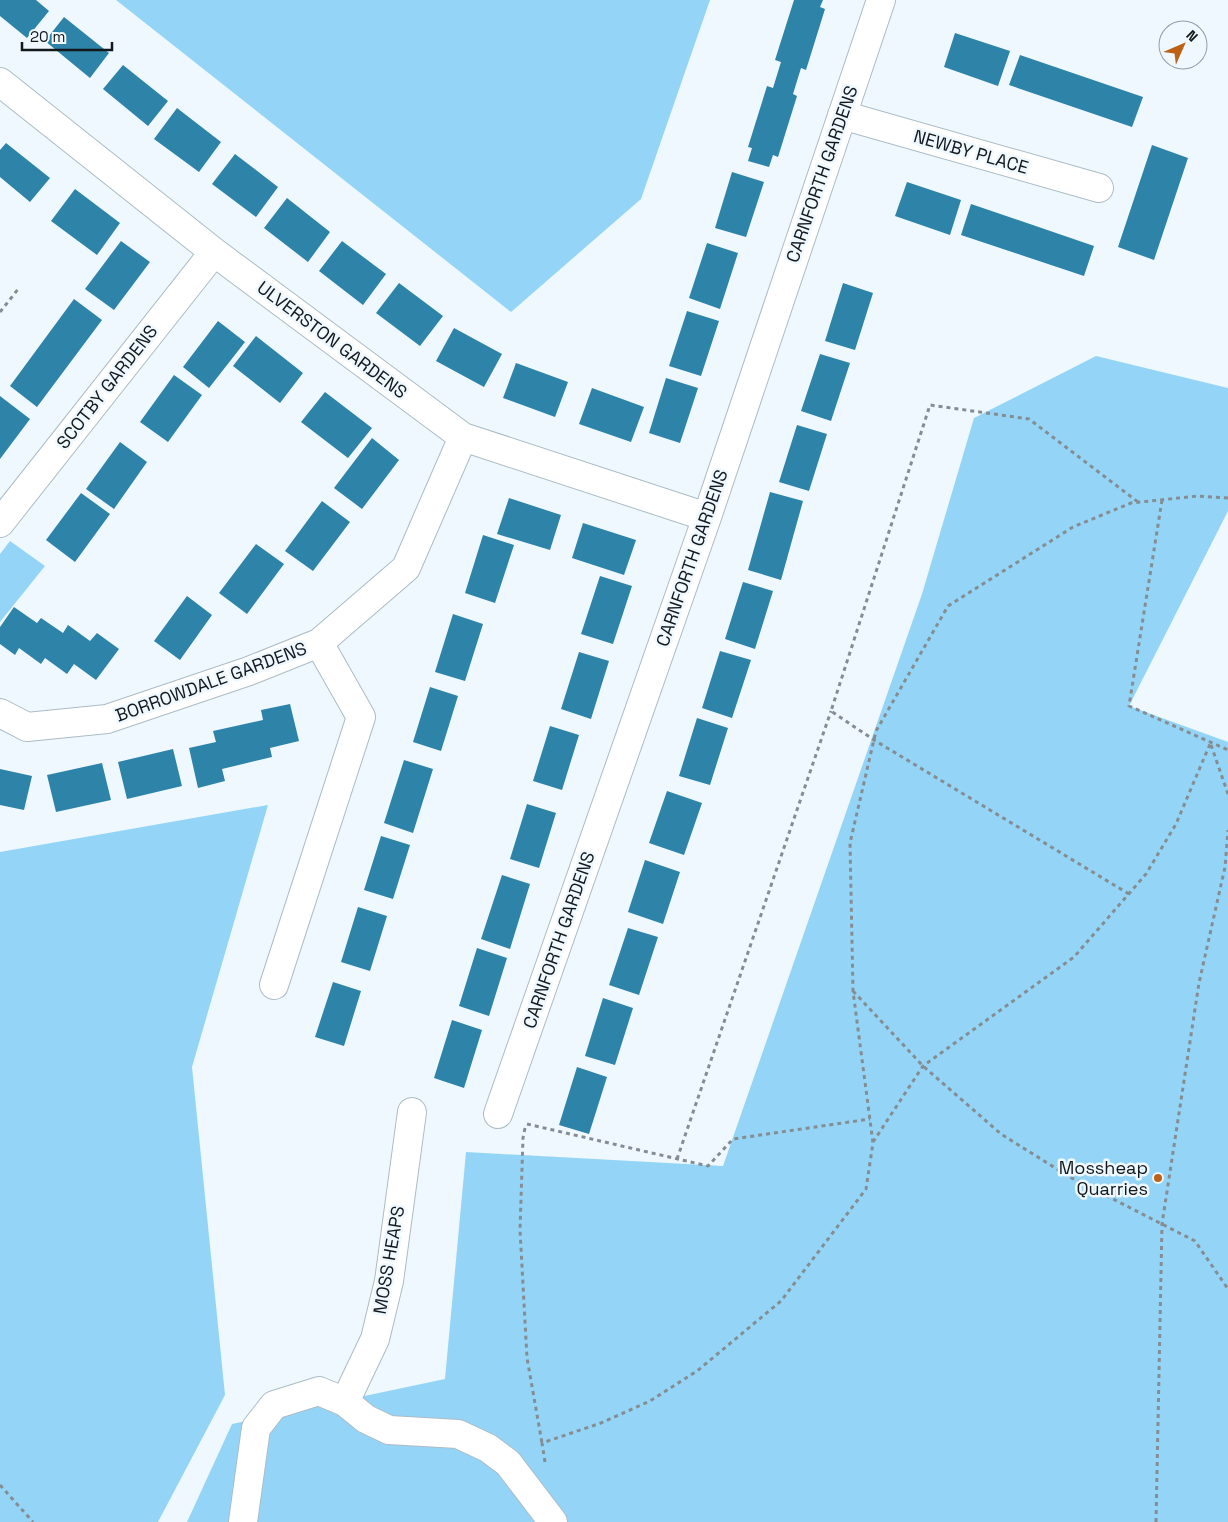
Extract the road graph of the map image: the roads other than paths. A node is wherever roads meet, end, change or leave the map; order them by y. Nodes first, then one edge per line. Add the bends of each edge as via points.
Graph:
1 (881, 0) edge
2 (0, 82) edge
3 (842, 115) junction
4 (1099, 188) dead end
5 (214, 252) junction
6 (462, 437) junction
7 (707, 516) junction
8 (0, 523) edge
9 (319, 643) junction
10 (0, 713) edge
11 (274, 985) dead end
12 (412, 1112) dead end
13 (498, 1114) road end
14 (346, 1402) junction
15 (243, 1522) edge
16 (553, 1522) edge

1 - 3 street, CARNFORTH GARDENS
2 - 5 street, ULVERSTON GARDENS
3 - 4 street, NEWBY PLACE
3 - 7 street, CARNFORTH GARDENS
5 - 6 street, ULVERSTON GARDENS
5 - 8 street, SCOTBY GARDENS
6 - 7 street, ULVERSTON GARDENS
6 - 9 street, BORROWDALE GARDENS via 406,568
7 - 13 street, CARNFORTH GARDENS
9 - 10 street, BORROWDALE GARDENS via 249,671 106,719 27,727
9 - 11 street via 361,717
12 - 14 street, MOSS HEAPS via 389,1282 375,1339
14 - 15 street via 319,1391 274,1405 256,1428
14 - 16 street via 366,1419 388,1430 458,1434 488,1448 508,1463

